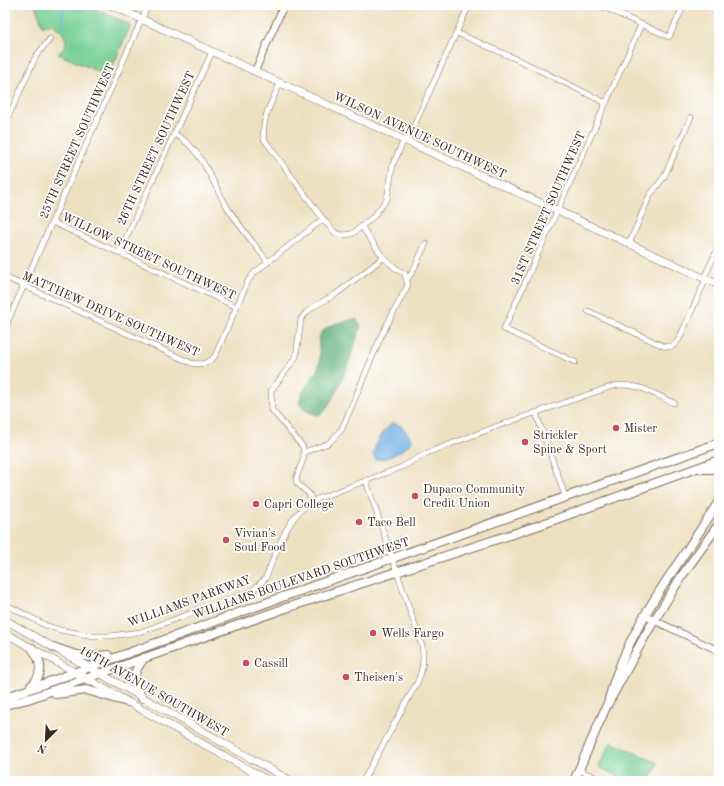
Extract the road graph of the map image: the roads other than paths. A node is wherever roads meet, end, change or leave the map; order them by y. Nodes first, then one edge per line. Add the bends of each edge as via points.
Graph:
1 (111, 5) edge
2 (148, 5) edge
3 (284, 5) edge
4 (469, 5) edge
5 (599, 5) edge
6 (684, 5) edge
7 (142, 19) junction
8 (641, 25) junction
9 (457, 33) junction
10 (50, 39) dead end
11 (212, 52) junction
12 (255, 71) junction
13 (280, 83) junction
14 (606, 104) junction
15 (691, 117) dead end
16 (5, 124) edge
17 (174, 134) junction
18 (406, 141) junction
19 (558, 211) junction
20 (323, 219) junction
21 (52, 222) junction
22 (362, 227) junction
23 (426, 243) dead end
24 (629, 244) junction
25 (719, 246) edge
26 (119, 253) junction
27 (383, 258) junction
28 (268, 262) junction
29 (5, 277) edge
30 (407, 278) junction
31 (705, 279) junction
32 (719, 285) edge
33 (24, 286) junction
34 (237, 307) junction
35 (588, 312) dead end
36 (5, 328) edge
37 (575, 362) dead end
38 (674, 404) dead end
39 (536, 412) junction
40 (719, 439) edge
41 (719, 443) edge
42 (705, 447) junction
43 (304, 452) junction
44 (719, 460) edge
45 (694, 469) junction
46 (719, 469) edge
47 (366, 481) junction
48 (565, 496) junction
49 (312, 501) junction
50 (719, 501) edge
51 (719, 524) edge
52 (392, 559) junction
53 (396, 572) junction
54 (5, 604) edge
55 (645, 616) junction
56 (5, 620) edge
57 (654, 621) junction
58 (5, 633) edge
59 (53, 647) junction
60 (32, 648) junction
61 (130, 651) junction
62 (719, 651) edge
63 (145, 658) junction
64 (87, 667) junction
65 (73, 672) junction
66 (99, 674) junction
67 (85, 679) junction
68 (28, 688) junction
69 (5, 698) edge
70 (142, 698) junction
71 (28, 699) junction
72 (127, 702) junction
73 (5, 705) edge
74 (606, 707) junction
75 (579, 770) junction
76 (269, 781) edge
77 (291, 781) edge
78 (363, 781) edge
79 (574, 781) edge
80 (603, 781) edge

1 - 7 main road, WILSON AVENUE SOUTHWEST
2 - 7 street, 25TH STREET SOUTHWEST
3 - 12 street
4 - 9 street
5 - 8 street
6 - 8 street via 670,38
7 - 11 main road, WILSON AVENUE SOUTHWEST
7 - 21 street, 25TH STREET SOUTHWEST
8 - 14 street, 31ST STREET SOUTHWEST
9 - 14 street via 525,63
9 - 18 street
10 - 16 street via 36,56
11 - 12 main road, WILSON AVENUE SOUTHWEST
11 - 17 street, 26TH STREET SOUTHWEST
12 - 13 main road, WILSON AVENUE SOUTHWEST
13 - 18 main road, WILSON AVENUE SOUTHWEST
13 - 20 street via 264,119 264,139
14 - 19 street, 31ST STREET SOUTHWEST
15 - 24 street via 664,177 650,195
17 - 26 street, 26TH STREET SOUTHWEST
17 - 28 street via 195,149 229,210
18 - 19 main road, WILSON AVENUE SOUTHWEST
18 - 22 street via 393,164 387,199 374,218
19 - 24 main road, WILSON AVENUE SOUTHWEST
19 - 37 street, 31ST STREET SOUTHWEST via 504,329
20 - 22 street via 335,233 342,235 352,234
20 - 28 street
21 - 26 street, WILLOW STREET SOUTHWEST
21 - 33 street, 25TH STREET SOUTHWEST
22 - 27 street
23 - 30 street via 412,273
24 - 31 main road, WILSON AVENUE SOUTHWEST
25 - 31 street
26 - 34 street, WILLOW STREET SOUTHWEST
27 - 30 street
27 - 43 street via 306,313 301,319 296,357 271,391 272,410 300,441
28 - 34 street via 254,273
29 - 33 street, MATTHEW DRIVE SOUTHWEST
30 - 43 street via 406,291 382,334 342,429 329,443
31 - 32 main road, WILSON AVENUE SOUTHWEST
31 - 35 street via 679,339 669,347
33 - 34 street, MATTHEW DRIVE SOUTHWEST via 200,365 210,362 216,356
33 - 36 street, 25TH STREET SOUTHWEST
38 - 39 street, WILLIAMS PARKWAY via 635,386 623,384
39 - 47 street, WILLIAMS PARKWAY via 427,453 402,467
39 - 48 street
40 - 42 main road
41 - 42 main road, WILLIAMS BOULEVARD SOUTHWEST
42 - 48 main road, WILLIAMS BOULEVARD SOUTHWEST
43 - 49 street via 296,479
44 - 45 main road, WILLIAMS BOULEVARD SOUTHWEST
45 - 46 main road
45 - 53 main road, WILLIAMS BOULEVARD SOUTHWEST via 537,526
47 - 49 street, WILLIAMS PARKWAY
47 - 52 street
48 - 52 main road, WILLIAMS BOULEVARD SOUTHWEST
49 - 54 street, WILLIAMS PARKWAY via 301,508 294,517 265,579 259,586 252,591 140,632 110,636 76,634 45,625
50 - 55 main road
51 - 57 main road
52 - 53 street
52 - 61 main road, WILLIAMS BOULEVARD SOUTHWEST
53 - 63 main road, WILLIAMS BOULEVARD SOUTHWEST
53 - 78 street via 422,646 423,669
55 - 57 street
55 - 74 main road via 617,671
56 - 59 main road, 16TH AVENUE SOUTHWEST
57 - 62 street
57 - 74 main road
58 - 60 main road, 16TH AVENUE SOUTHWEST
59 - 61 main road via 86,658
59 - 64 main road, 16TH AVENUE SOUTHWEST
60 - 65 main road, 16TH AVENUE SOUTHWEST
60 - 68 main road via 38,656 40,671 37,680
61 - 64 main road, WILLIAMS BOULEVARD SOUTHWEST
63 - 66 main road, WILLIAMS BOULEVARD SOUTHWEST
63 - 70 main road via 134,676
64 - 65 main road, WILLIAMS BOULEVARD SOUTHWEST
64 - 66 main road, 16TH AVENUE SOUTHWEST
65 - 67 main road, 16TH AVENUE SOUTHWEST
65 - 68 main road, WILLIAMS BOULEVARD SOUTHWEST
66 - 67 main road, WILLIAMS BOULEVARD SOUTHWEST
66 - 70 main road, 16TH AVENUE SOUTHWEST
67 - 71 main road, WILLIAMS BOULEVARD SOUTHWEST
67 - 72 main road, 16TH AVENUE SOUTHWEST
68 - 69 main road, WILLIAMS BOULEVARD SOUTHWEST
70 - 77 main road, 16TH AVENUE SOUTHWEST
71 - 72 main road via 73,690 87,690
71 - 73 main road, WILLIAMS BOULEVARD SOUTHWEST
72 - 76 main road, 16TH AVENUE SOUTHWEST
74 - 75 main road
75 - 79 main road
75 - 80 street

